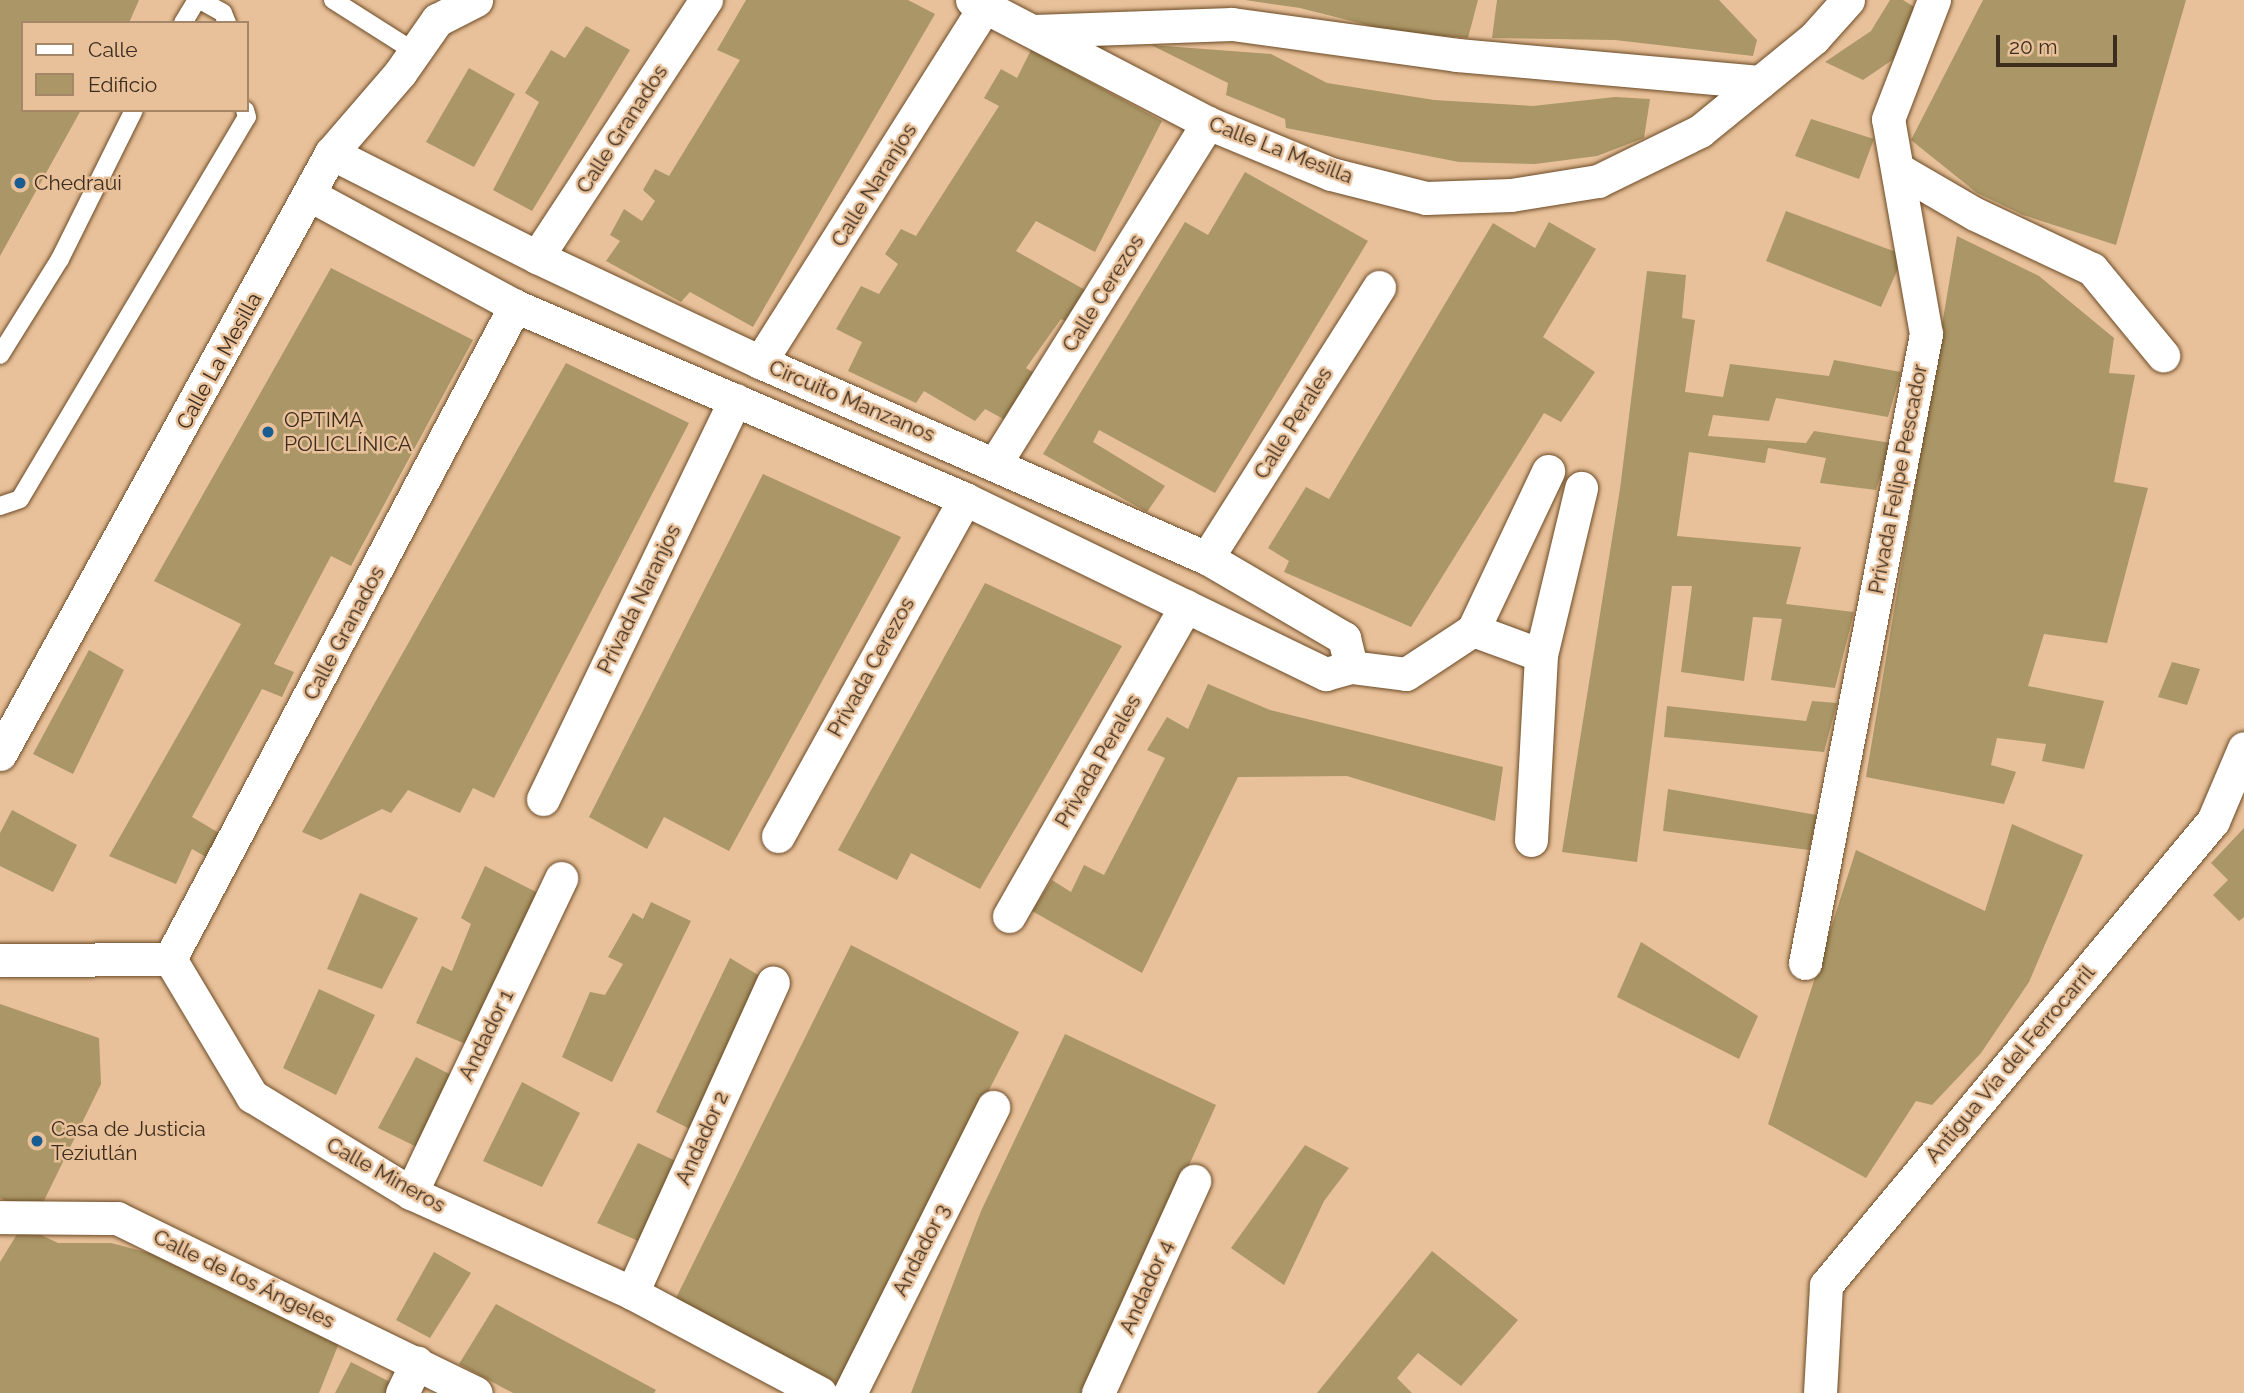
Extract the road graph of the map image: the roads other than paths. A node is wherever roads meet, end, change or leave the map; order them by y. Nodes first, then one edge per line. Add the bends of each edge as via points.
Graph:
1 (199, 0) edge
2 (333, 0) edge
3 (476, 0) edge
4 (706, 0) edge
5 (1848, 0) edge
6 (1934, 0) edge
7 (978, 3) edge
8 (184, 21) edge
9 (226, 21) edge
10 (1032, 31) junction
11 (415, 52) junction
12 (1760, 82) junction
13 (133, 112) edge
14 (246, 112) edge
15 (1208, 123) junction
16 (331, 153) junction
17 (1900, 171) junction
18 (310, 195) junction
19 (537, 257) junction
20 (1379, 287) dead end
21 (515, 306) junction
22 (0, 355) edge
23 (2163, 355) dead end
24 (760, 362) junction
25 (735, 400) junction
26 (996, 462) junction
27 (1548, 471) dead end
28 (1581, 488) dead end
29 (965, 499) junction
30 (0, 506) edge
31 (1208, 558) junction
32 (1186, 606) junction
33 (1472, 630) junction
34 (1541, 655) junction
35 (1351, 667) junction
36 (2244, 748) edge
37 (0, 754) edge
38 (543, 799) dead end
39 (778, 836) dead end
40 (1531, 840) dead end
41 (561, 878) dead end
42 (1009, 916) dead end
43 (170, 959) junction
44 (0, 960) edge
45 (1805, 963) dead end
46 (773, 982) dead end
47 (993, 1107) dead end
48 (1194, 1181) dead end
49 (411, 1193) junction
50 (0, 1217) edge
51 (632, 1293) junction
52 (417, 1362) junction
53 (402, 1393) edge
54 (476, 1393) edge
55 (820, 1393) edge
56 (850, 1393) edge
57 (1098, 1393) edge
58 (1820, 1393) edge

1 - 8 lane
1 - 9 lane via 223,13
2 - 11 lane
3 - 11 street, Calle La Mesilla via 438,20
4 - 19 street, Calle Granados
5 - 12 street, Calle La Mesilla via 1814,38
6 - 17 street, Privada Felipe Pescador via 1888,119
7 - 10 street, Calle La Mesilla
7 - 24 street, Calle Naranjos
10 - 12 street via 1232,24 1457,55
10 - 15 street, Calle La Mesilla
11 - 16 street, Calle La Mesilla
12 - 15 street, Calle La Mesilla via 1700,131 1598,181 1511,195 1426,198 1332,174
13 - 22 lane via 60,259
14 - 30 lane via 247,117 20,499
15 - 26 street, Calle Cerezos
16 - 18 street, Calle La Mesilla
16 - 19 street, Circuito Manzanos
17 - 23 street via 1975,214 2092,269
17 - 45 street, Privada Felipe Pescador via 1926,334
18 - 21 street
18 - 37 street, Calle La Mesilla
19 - 24 street, Circuito Manzanos
20 - 31 street, Calle Perales
21 - 25 street
21 - 43 street, Calle Granados
24 - 26 street, Circuito Manzanos
25 - 29 street
25 - 38 street, Privada Naranjos
26 - 31 street, Circuito Manzanos
27 - 33 street
28 - 34 street
29 - 32 street
29 - 39 street, Privada Cerezos
31 - 35 street, Circuito Manzanos via 1344,638
32 - 35 street via 1325,674
32 - 42 street, Privada Perales
33 - 34 street
33 - 35 street via 1406,674
34 - 40 street
36 - 58 street, Antigua Vía del Ferrocarril via 2213,821 1826,1285
41 - 49 street, Andador 1
43 - 44 street
43 - 49 street, Calle Mineros via 252,1096
46 - 51 street, Andador 2
47 - 56 street, Andador 3
48 - 57 street, Andador 4
49 - 51 street, Calle Mineros
50 - 52 street, Calle de los Ángeles via 117,1218
51 - 55 street, Calle Mineros
52 - 53 street
52 - 54 street, Calle de los Ángeles

